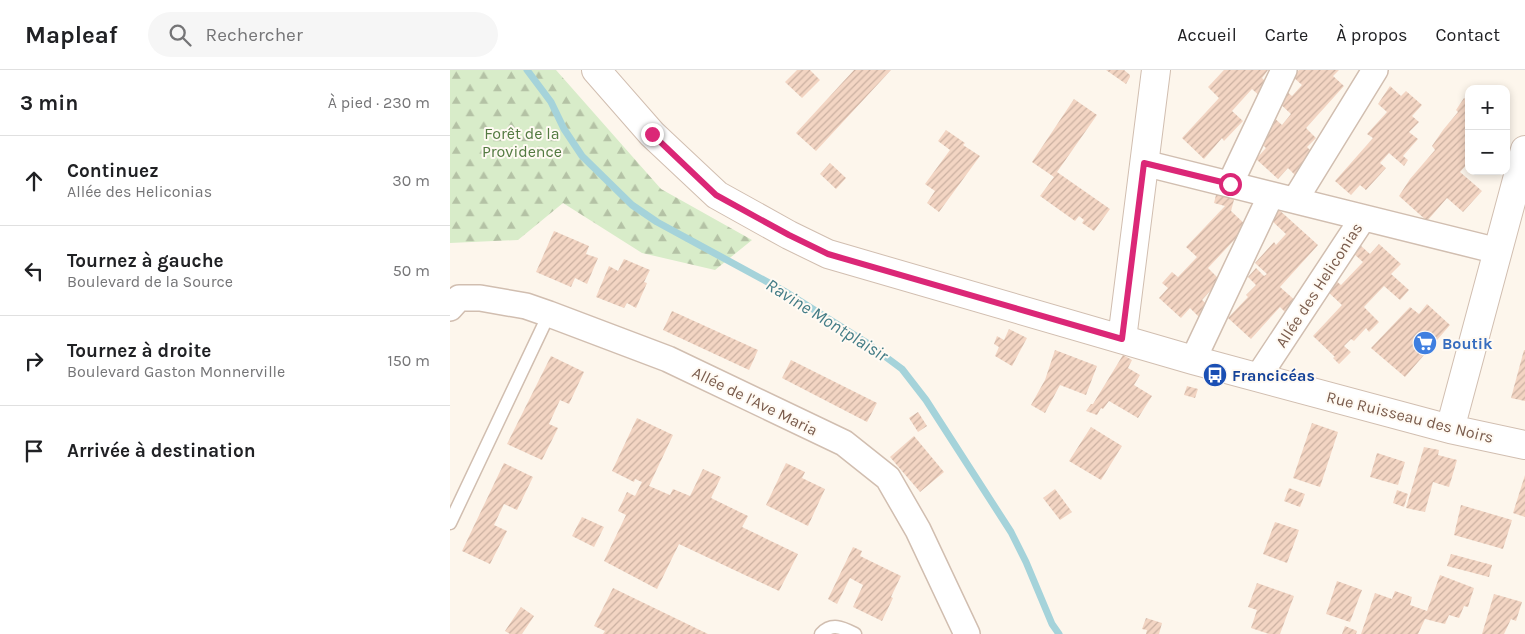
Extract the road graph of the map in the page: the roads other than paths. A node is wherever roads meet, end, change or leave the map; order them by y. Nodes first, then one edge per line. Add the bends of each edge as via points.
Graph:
1 (596, 70) edge
2 (1156, 70) edge
3 (1284, 70) edge
4 (1375, 70) edge
5 (1525, 150) edge
6 (1144, 163) junction
7 (1230, 184) junction
8 (1283, 197) junction
9 (1363, 218) junction
10 (1498, 251) junction
11 (450, 308) edge
12 (549, 314) junction
13 (1122, 339) junction
14 (1193, 360) junction
15 (1258, 377) junction
16 (1450, 429) junction
17 (1525, 445) edge
18 (450, 522) edge
19 (821, 634) edge
20 (855, 634) edge
21 (967, 634) edge

1 - 13 street, Rue Ruisseau des Noirs via 652,134 716,195 789,235 828,254
2 - 6 street
3 - 7 street
4 - 8 street
5 - 10 street
6 - 7 street, Allée des Heliconias
6 - 13 street
7 - 8 street, Allée des Heliconias
8 - 9 street, Allée des Heliconias
8 - 14 street
9 - 10 street, Allée des Heliconias
9 - 15 street, Allée des Heliconias
10 - 16 street
11 - 12 street, Allée de l'Ave Maria via 459,298 480,298 526,306
12 - 18 lane
12 - 21 street, Allée de l'Ave Maria via 668,359 844,443 888,478 918,530
13 - 14 street, Rue Ruisseau des Noirs
14 - 15 street, Rue Ruisseau des Noirs
15 - 16 street, Rue Ruisseau des Noirs
16 - 17 street, Rue Ruisseau des Noirs
19 - 20 lane via 840,627

